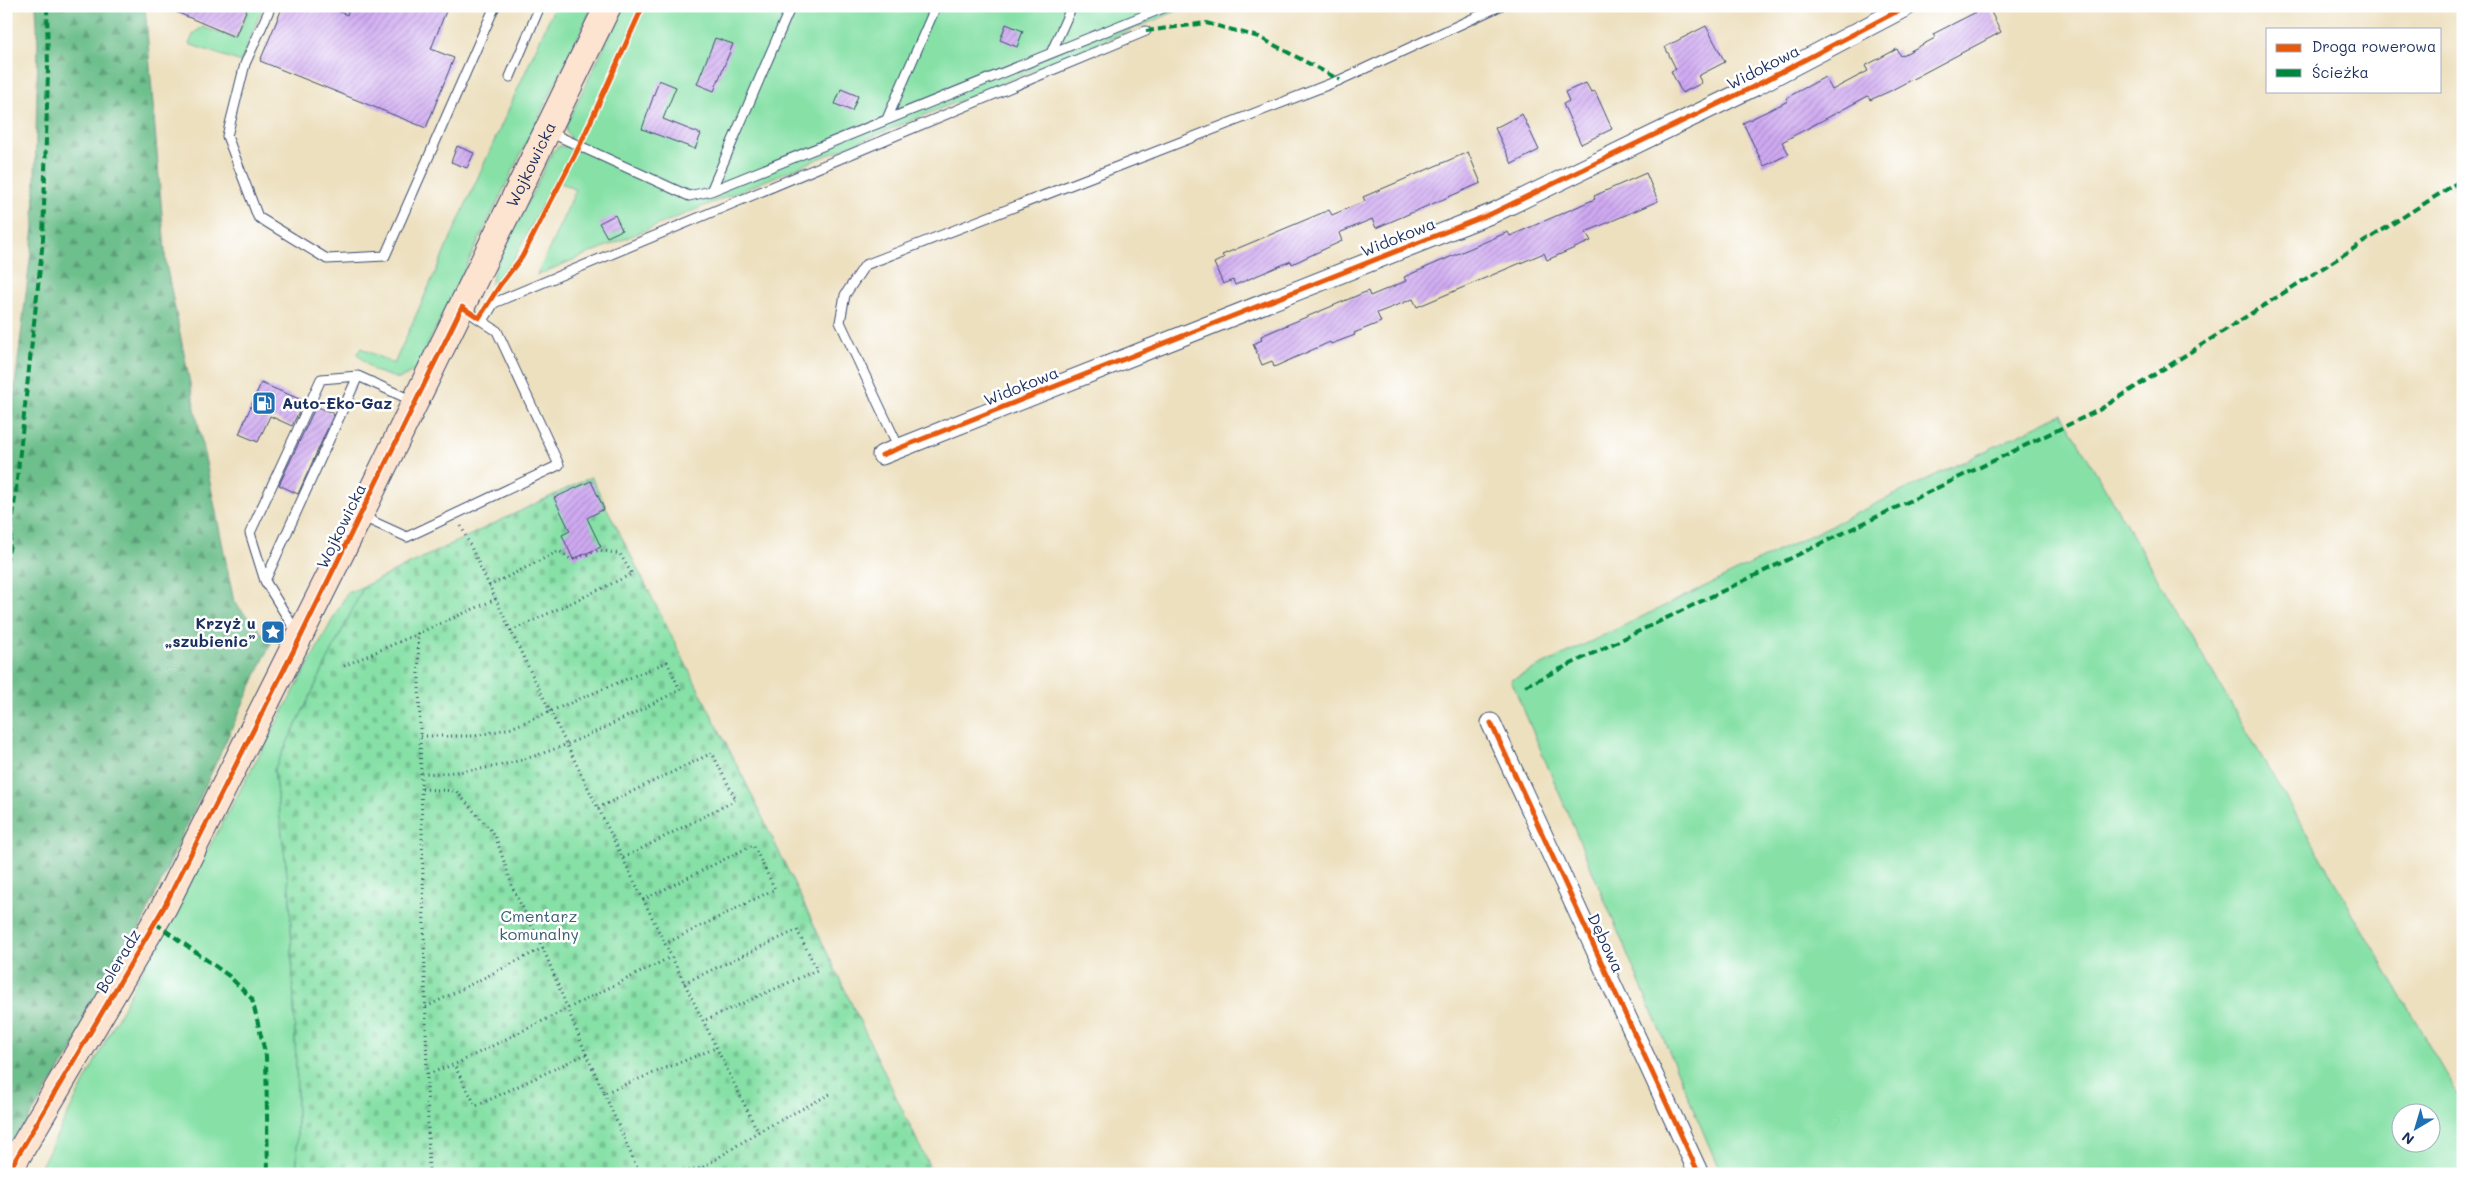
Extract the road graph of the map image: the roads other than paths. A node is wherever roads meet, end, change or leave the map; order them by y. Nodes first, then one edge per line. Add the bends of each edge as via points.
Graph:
1 (271, 6) edge
2 (495, 6) edge
3 (538, 6) edge
4 (608, 6) edge
5 (792, 6) edge
6 (936, 6) edge
7 (1072, 6) edge
8 (1168, 6) edge
9 (1500, 6) edge
10 (1907, 6) edge
11 (1146, 31) dead end
12 (1051, 53) junction
13 (510, 77) dead end
14 (887, 119) junction
15 (548, 131) junction
16 (711, 191) junction
17 (475, 316) junction
18 (358, 376) junction
19 (416, 402) junction
20 (890, 452) joint
21 (360, 516) junction
22 (265, 581) junction
23 (300, 638) junction
24 (1491, 723) dead end
25 (240, 755) joint
26 (7, 1174) edge
27 (1699, 1174) edge

1 - 2 lane via 245,64 227,136 258,217 328,259 385,256
3 - 13 lane
4 - 15 street, Wojkowicka
5 - 16 lane
6 - 14 lane
7 - 12 lane
8 - 12 lane
9 - 20 lane via 1340,80 864,265 845,295 840,322
10 - 20 street, Widokowa via 1753,87 1493,213
11 - 17 lane via 494,303
12 - 14 lane
14 - 16 lane
15 - 16 lane via 689,196
15 - 17 street, Wojkowicka
17 - 19 street, Wojkowicka
17 - 21 lane via 497,331 559,465 407,538
18 - 19 lane
18 - 22 lane
18 - 22 lane via 321,379 250,533
19 - 21 street, Wojkowicka
21 - 23 street, Wojkowicka
22 - 23 lane
23 - 25 street, Wojkowicka
24 - 27 street, Dębowa
25 - 26 street, Boleradz via 164,907

